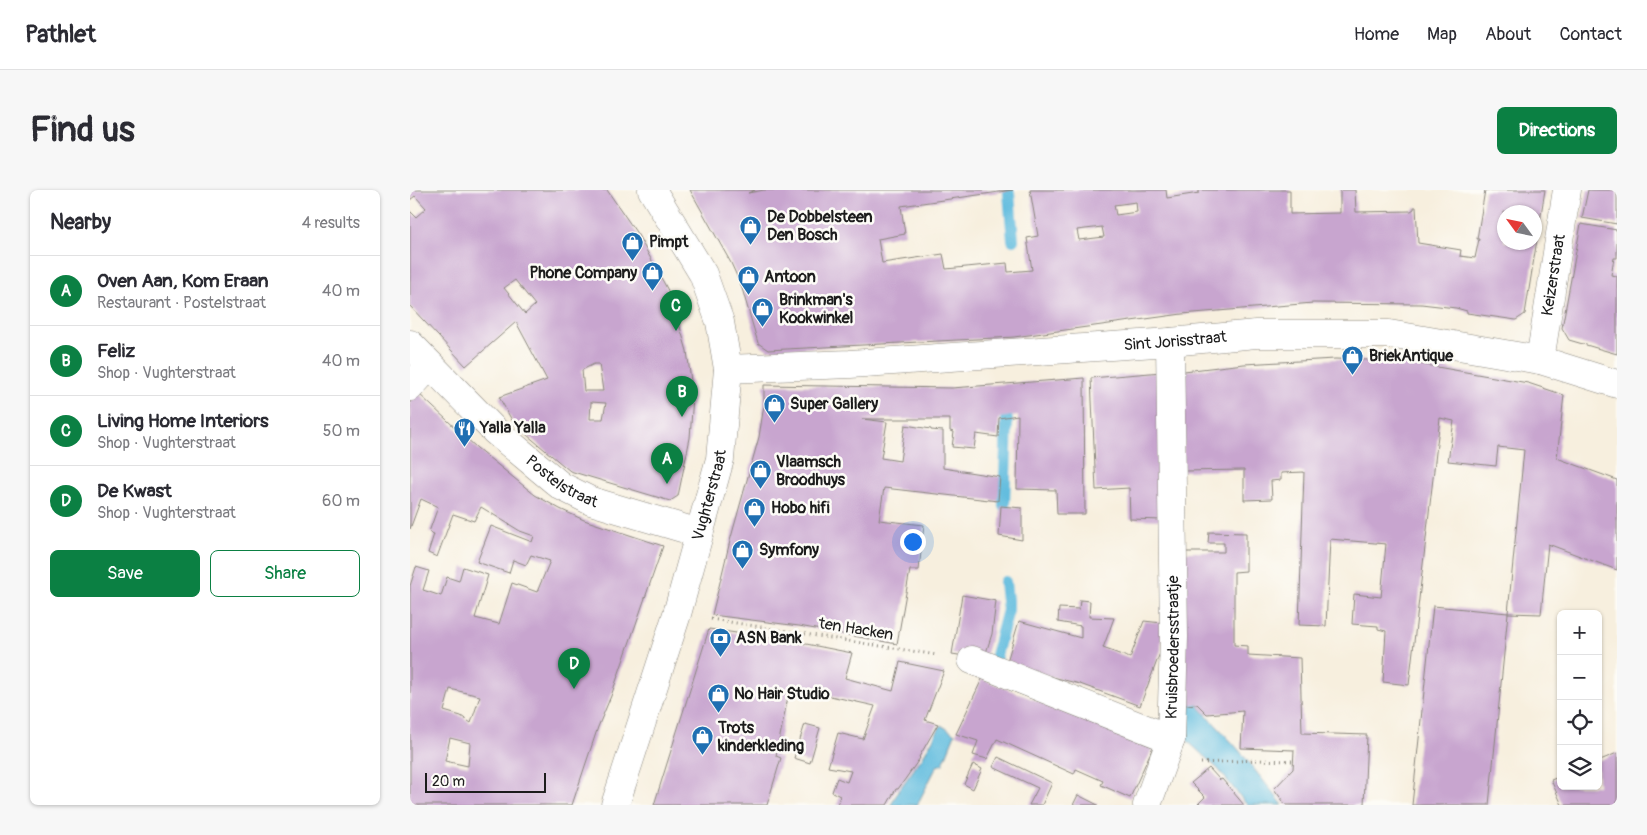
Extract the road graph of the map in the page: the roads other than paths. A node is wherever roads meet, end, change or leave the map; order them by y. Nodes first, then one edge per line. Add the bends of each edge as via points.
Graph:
1 (652, 190) edge
2 (1567, 190) edge
3 (1170, 342) junction
4 (410, 344) edge
5 (1540, 360) junction
6 (430, 365) junction
7 (728, 369) junction
8 (1617, 384) edge
9 (410, 387) edge
10 (699, 533) junction
11 (972, 660) road end
12 (1171, 738) junction
13 (614, 805) edge
14 (1147, 805) edge

1 - 7 street, Vughterstraat via 703,274 720,322
2 - 5 street, Keizerstraat
3 - 5 street, Sint Jorisstraat via 1256,334 1388,334
3 - 7 street, Sint Jorisstraat
3 - 12 street, Kruisbroedersstraatje via 1174,637
4 - 6 street, Postelstraat
5 - 8 street, Sint Jorisstraat
6 - 9 street
6 - 10 street, Postelstraat via 495,431 561,486 591,501
7 - 10 street, Vughterstraat via 720,459
10 - 13 street, Vughterstraat via 677,614
11 - 12 street, Kruisbroedersstraatje
12 - 14 street

